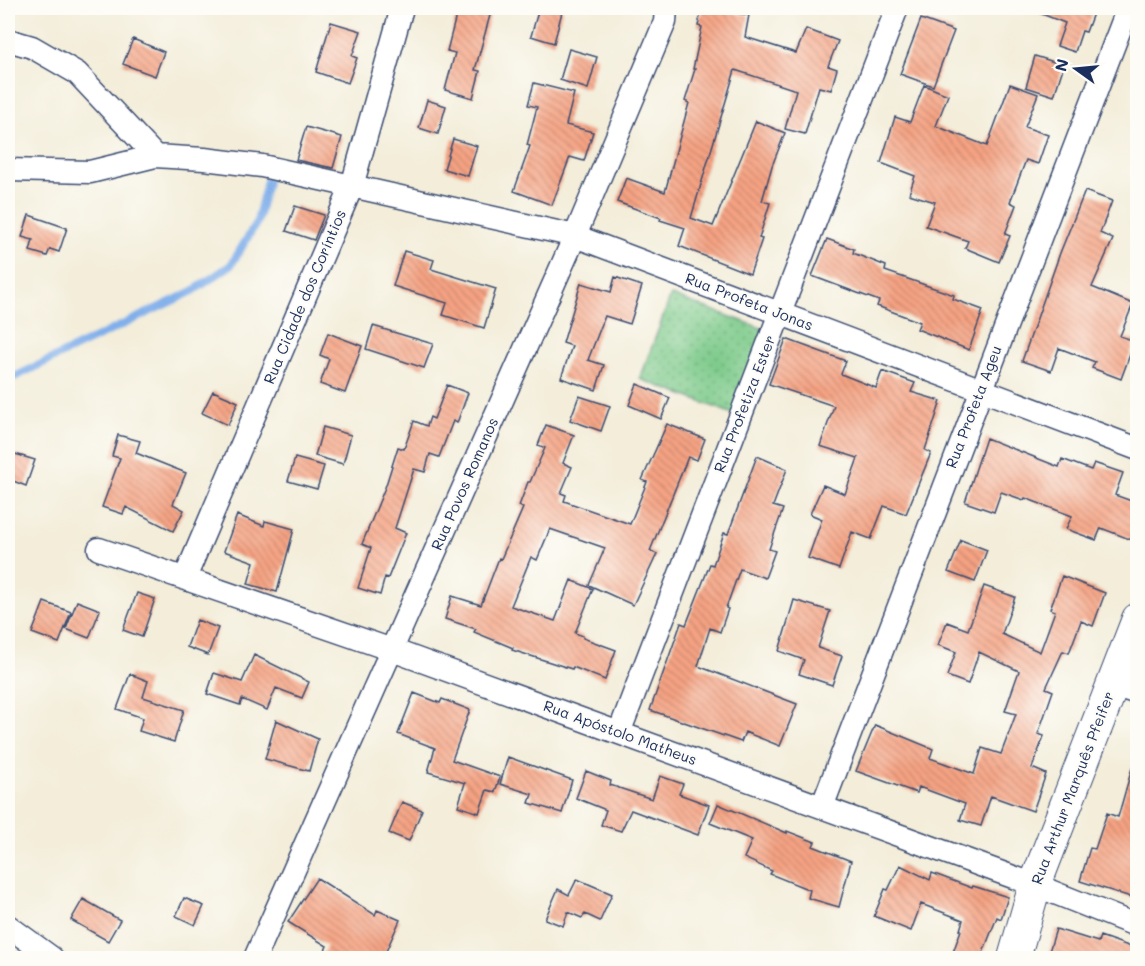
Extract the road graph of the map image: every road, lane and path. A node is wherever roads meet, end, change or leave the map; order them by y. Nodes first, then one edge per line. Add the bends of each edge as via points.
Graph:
1 (402, 8) edge
2 (666, 8) edge
3 (897, 8) edge
4 (1128, 8) edge
5 (8, 40) edge
6 (155, 156) junction
7 (8, 170) edge
8 (352, 186) junction
9 (575, 236) junction
10 (780, 314) junction
11 (981, 390) junction
12 (1137, 449) edge
13 (99, 549) dead end
14 (185, 578) junction
15 (1137, 619) edge
16 (392, 650) junction
17 (1125, 689) edge
18 (619, 733) junction
19 (822, 807) junction
20 (1035, 885) junction
21 (8, 926) edge
22 (1137, 926) edge
23 (52, 958) edge
24 (255, 958) edge
25 (1014, 958) edge

1 - 8 street, Rua Cidade dos Coríntios
2 - 9 street, Rua Povos Romanos via 665,22
3 - 10 street, Rua Profetiza Ester
4 - 11 street, Rua Profeta Ageu
5 - 6 street via 32,47 77,73
6 - 7 street, Rua Profeta Jonas via 90,172
6 - 8 street, Rua Profeta Jonas via 261,166
8 - 9 street, Rua Profeta Jonas
8 - 14 street, Rua Cidade dos Coríntios
9 - 10 street, Rua Profeta Jonas
9 - 16 street, Rua Povos Romanos
10 - 11 street, Rua Profeta Jonas
10 - 18 street, Rua Profetiza Ester
11 - 12 street, Rua Profeta Jonas
11 - 19 street, Rua Profeta Ageu
13 - 14 street, Rua Apóstolo Matheus
14 - 16 street, Rua Apóstolo Matheus
15 - 17 street, Rua Arthur Marquês Pfeifer
16 - 18 street, Rua Apóstolo Matheus
16 - 24 street, Rua Povos Romanos
17 - 20 street, Rua Arthur Marquês Pfeifer
18 - 19 street, Rua Apóstolo Matheus
19 - 20 street, Rua Apóstolo Matheus
20 - 22 street, Rua Apóstolo Matheus
20 - 25 street, Rua Arthur Marquês Pfeifer
21 - 23 street

